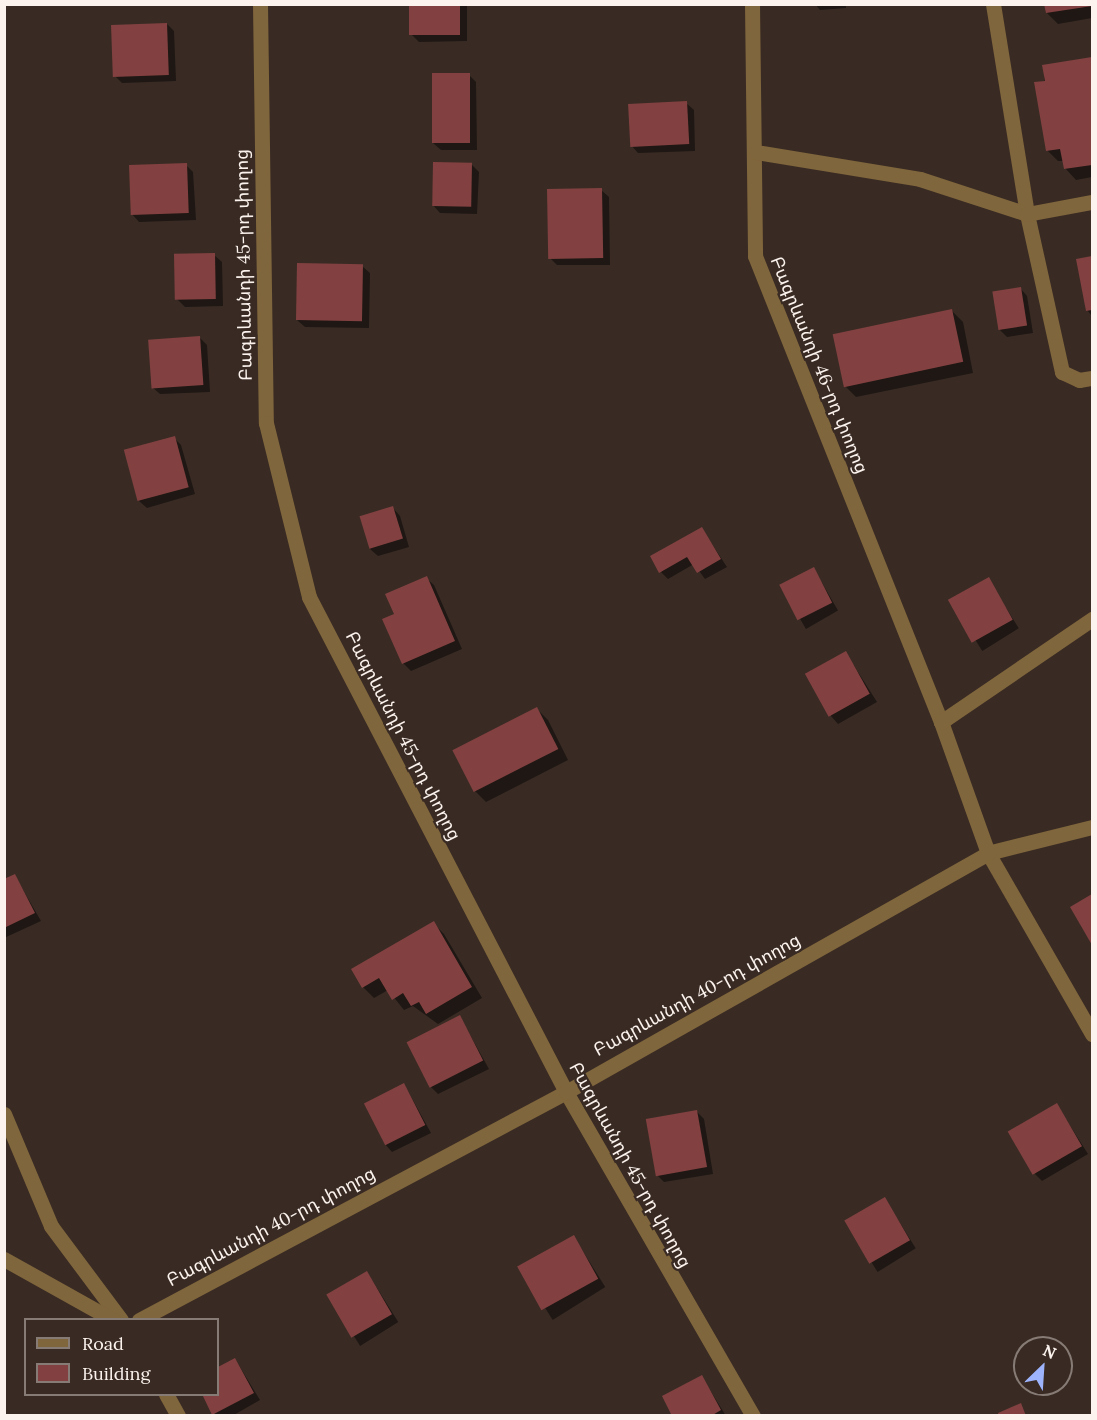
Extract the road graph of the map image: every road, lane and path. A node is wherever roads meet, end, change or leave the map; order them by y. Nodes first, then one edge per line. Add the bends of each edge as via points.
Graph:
1 (260, 4) edge
2 (752, 4) edge
3 (993, 4) edge
4 (756, 152) junction
5 (1092, 202) edge
6 (1027, 214) junction
7 (1092, 378) edge
8 (1092, 619) edge
9 (941, 722) junction
10 (1092, 827) edge
11 (988, 853) junction
12 (1092, 1034) edge
13 (566, 1092) junction
14 (4, 1114) edge
15 (4, 1259) edge
16 (109, 1318) edge
17 (120, 1318) edge
18 (144, 1318) edge
19 (167, 1396) edge
20 (178, 1416) edge
21 (753, 1416) edge

1 - 13 street, Բագրևանդի 45-րդ փողոց via 266,423 309,597
2 - 4 street, Բագրևանդի 46-րդ փողոց
3 - 6 street
4 - 6 street via 920,179
4 - 9 street, Բագրևանդի 46-րդ փողոց via 752,221 755,256
5 - 6 street
6 - 7 street via 1062,372 1079,380
8 - 9 street
9 - 11 street
10 - 11 street, Բագրևանդի 40-րդ փողոց
11 - 12 street
11 - 13 street, Բագրևանդի 40-րդ փողոց
13 - 18 street, Բագրևանդի 40-րդ փողոց
13 - 21 street, Բագրևանդի 45-րդ փողոց
14 - 17 street via 51,1226
15 - 16 street
19 - 20 street

